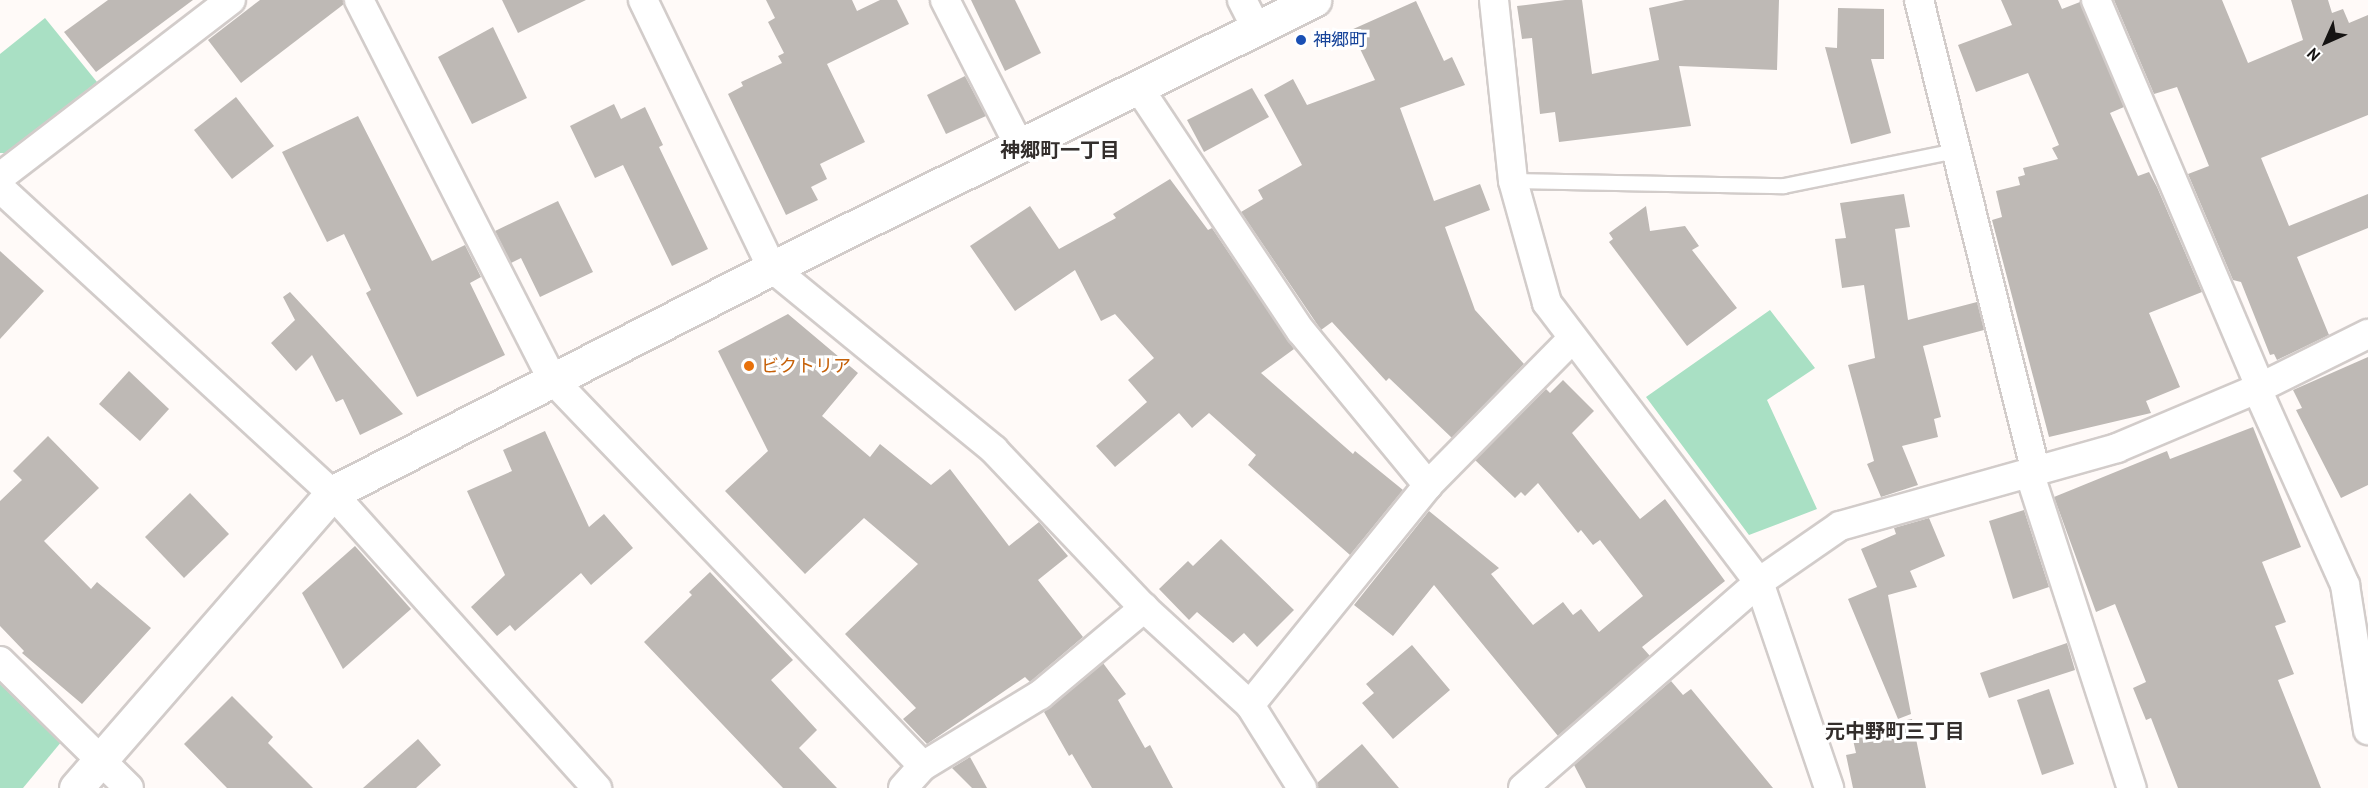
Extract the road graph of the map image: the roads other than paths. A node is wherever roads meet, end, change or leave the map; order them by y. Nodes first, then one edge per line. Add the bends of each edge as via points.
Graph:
1 (231, 0) edge
2 (359, 0) edge
3 (643, 0) edge
4 (945, 0) edge
5 (1314, 0) edge
6 (1494, 0) edge
7 (1919, 0) edge
8 (2096, 0) edge
9 (1249, 14) edge
10 (1138, 87) junction
11 (1019, 145) junction
12 (1956, 151) junction
13 (0, 177) edge
14 (1513, 181) junction
15 (0, 189) edge
16 (772, 268) junction
17 (2368, 334) edge
18 (1573, 338) junction
19 (552, 379) junction
20 (2259, 388) junction
21 (2033, 474) junction
22 (1428, 485) junction
23 (332, 493) junction
24 (1758, 582) junction
25 (1144, 608) junction
26 (0, 661) edge
27 (1250, 705) junction
28 (2368, 730) edge
29 (100, 759) junction
30 (923, 766) junction
31 (1539, 783) edge
32 (76, 788) edge
33 (129, 788) edge
34 (597, 788) edge
35 (903, 788) edge
36 (1302, 788) edge
37 (1829, 788) edge
38 (2132, 788) edge

1 - 13 street
2 - 19 street
3 - 16 street
4 - 11 street
5 - 9 street
6 - 14 street
7 - 12 street
8 - 20 street
9 - 10 street
10 - 11 street
10 - 22 street via 1301,331
11 - 16 street
12 - 14 lane via 1784,186
12 - 21 street
14 - 18 street via 1547,303
15 - 23 street
16 - 19 street
16 - 25 street via 994,450
17 - 20 street
18 - 22 street
18 - 24 street
19 - 23 street
19 - 30 street
20 - 21 street via 2117,448
20 - 28 street via 2345,585
21 - 24 street via 1840,526
21 - 38 street
22 - 27 street
23 - 29 street
23 - 34 street
24 - 31 street
24 - 37 street
25 - 27 street
25 - 30 street via 1040,694
26 - 29 street
27 - 36 street
29 - 32 street
29 - 33 street
30 - 35 street

